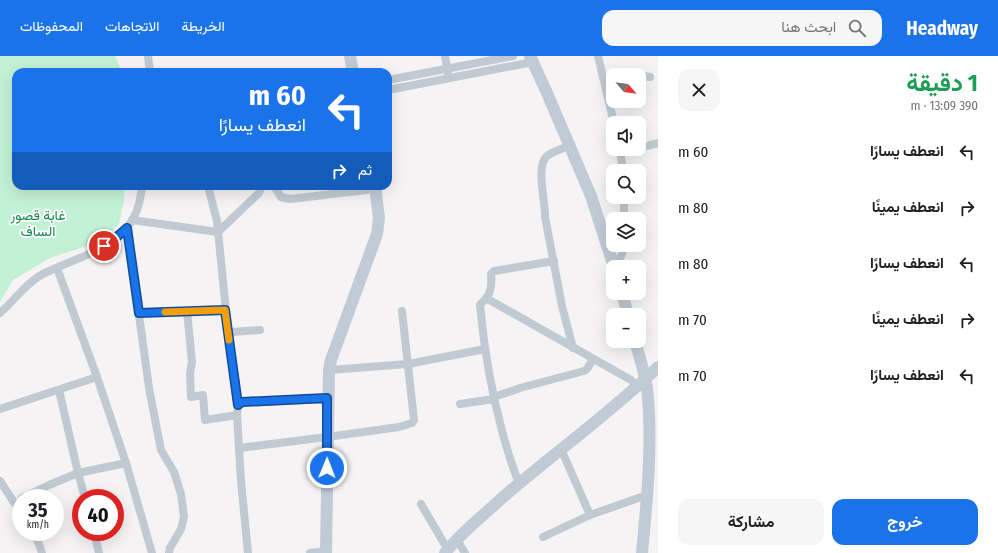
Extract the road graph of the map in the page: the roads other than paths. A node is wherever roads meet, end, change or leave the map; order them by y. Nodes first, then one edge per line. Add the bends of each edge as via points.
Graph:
1 (148, 56) edge
2 (350, 56) edge
3 (445, 56) edge
4 (513, 56) edge
5 (598, 56) edge
6 (532, 59) edge
7 (150, 68) edge
8 (353, 68) edge
9 (447, 68) junction
10 (646, 76) edge
11 (650, 77) dead end
12 (449, 78) junction
13 (392, 79) edge
14 (606, 79) edge
15 (392, 89) edge
16 (658, 143) edge
17 (570, 145) junction
18 (646, 147) edge
19 (141, 190) edge
20 (209, 190) edge
21 (260, 190) edge
22 (277, 190) edge
23 (360, 190) edge
24 (375, 190) edge
25 (132, 220) junction
26 (127, 228) junction
27 (218, 232) junction
28 (612, 260) edge
29 (554, 261) junction
30 (57, 268) junction
31 (486, 298) junction
32 (225, 310) junction
33 (187, 311) junction
34 (402, 311) dead end
35 (0, 313) edge
36 (139, 313) junction
37 (260, 330) dead end
38 (228, 331) junction
39 (573, 348) junction
40 (636, 348) edge
41 (485, 349) junction
42 (593, 359) junction
43 (408, 364) junction
44 (658, 367) edge
45 (329, 370) junction
46 (97, 377) junction
47 (641, 383) junction
48 (59, 390) junction
49 (327, 398) junction
50 (494, 398) junction
51 (460, 404) dead end
52 (238, 405) junction
53 (0, 409) edge
54 (237, 415) junction
55 (327, 437) junction
56 (239, 448) junction
57 (561, 449) junction
58 (126, 463) junction
59 (78, 473) junction
60 (0, 481) edge
61 (520, 483) junction
62 (40, 489) edge
63 (82, 489) edge
64 (12, 492) edge
65 (647, 495) junction
66 (421, 504) dead end
67 (590, 515) junction
68 (543, 537) dead end
69 (457, 540) junction
70 (38, 541) edge
71 (96, 541) edge
72 (326, 552) edge
73 (446, 552) edge
74 (42, 553) edge
75 (99, 553) edge
76 (152, 553) edge
77 (169, 553) edge
78 (248, 553) edge
79 (310, 553) edge
80 (464, 553) edge
81 (642, 553) edge

1 - 7 street
2 - 8 street
3 - 9 street
4 - 9 street
5 - 14 street
6 - 12 street
6 - 17 street
9 - 12 street
9 - 13 street
10 - 11 street
12 - 15 street
16 - 18 street
17 - 28 street via 591,196
17 - 29 street via 548,156 542,165 545,218
19 - 25 street
20 - 27 street
21 - 27 street
22 - 23 street via 281,197 290,199
24 - 45 street via 377,234
25 - 26 street
25 - 27 street
26 - 30 street via 96,251
26 - 36 street
27 - 32 street
29 - 31 street via 494,271 491,274 492,284
29 - 39 street
30 - 35 street via 24,287
30 - 46 street
31 - 39 street
31 - 41 street via 480,303
32 - 33 street
32 - 38 street
33 - 36 street
33 - 54 street via 192,362 191,396 203,396 205,420
34 - 43 street
36 - 77 street via 149,388 161,450 174,472 184,516 181,529
37 - 38 street
38 - 52 street
39 - 42 street
40 - 47 street
41 - 43 street
41 - 50 street
42 - 47 street
42 - 50 street via 584,371 520,388
43 - 45 street
43 - 55 street via 414,420 412,423
44 - 47 street
45 - 49 street
46 - 48 street
46 - 58 street
47 - 57 street
47 - 65 street via 647,386 649,418
48 - 53 street
48 - 59 street
49 - 52 street via 242,402
49 - 55 street
50 - 51 street
50 - 61 street via 513,469
52 - 54 street
54 - 56 street
55 - 56 street
55 - 72 street
56 - 78 street
57 - 61 street
57 - 67 street
58 - 59 street
58 - 76 street
59 - 62 street
59 - 63 street
60 - 64 street
61 - 69 street
65 - 67 street
65 - 81 street
66 - 73 street
67 - 68 street
69 - 73 street
69 - 80 street
70 - 74 street
71 - 75 street
72 - 79 street

